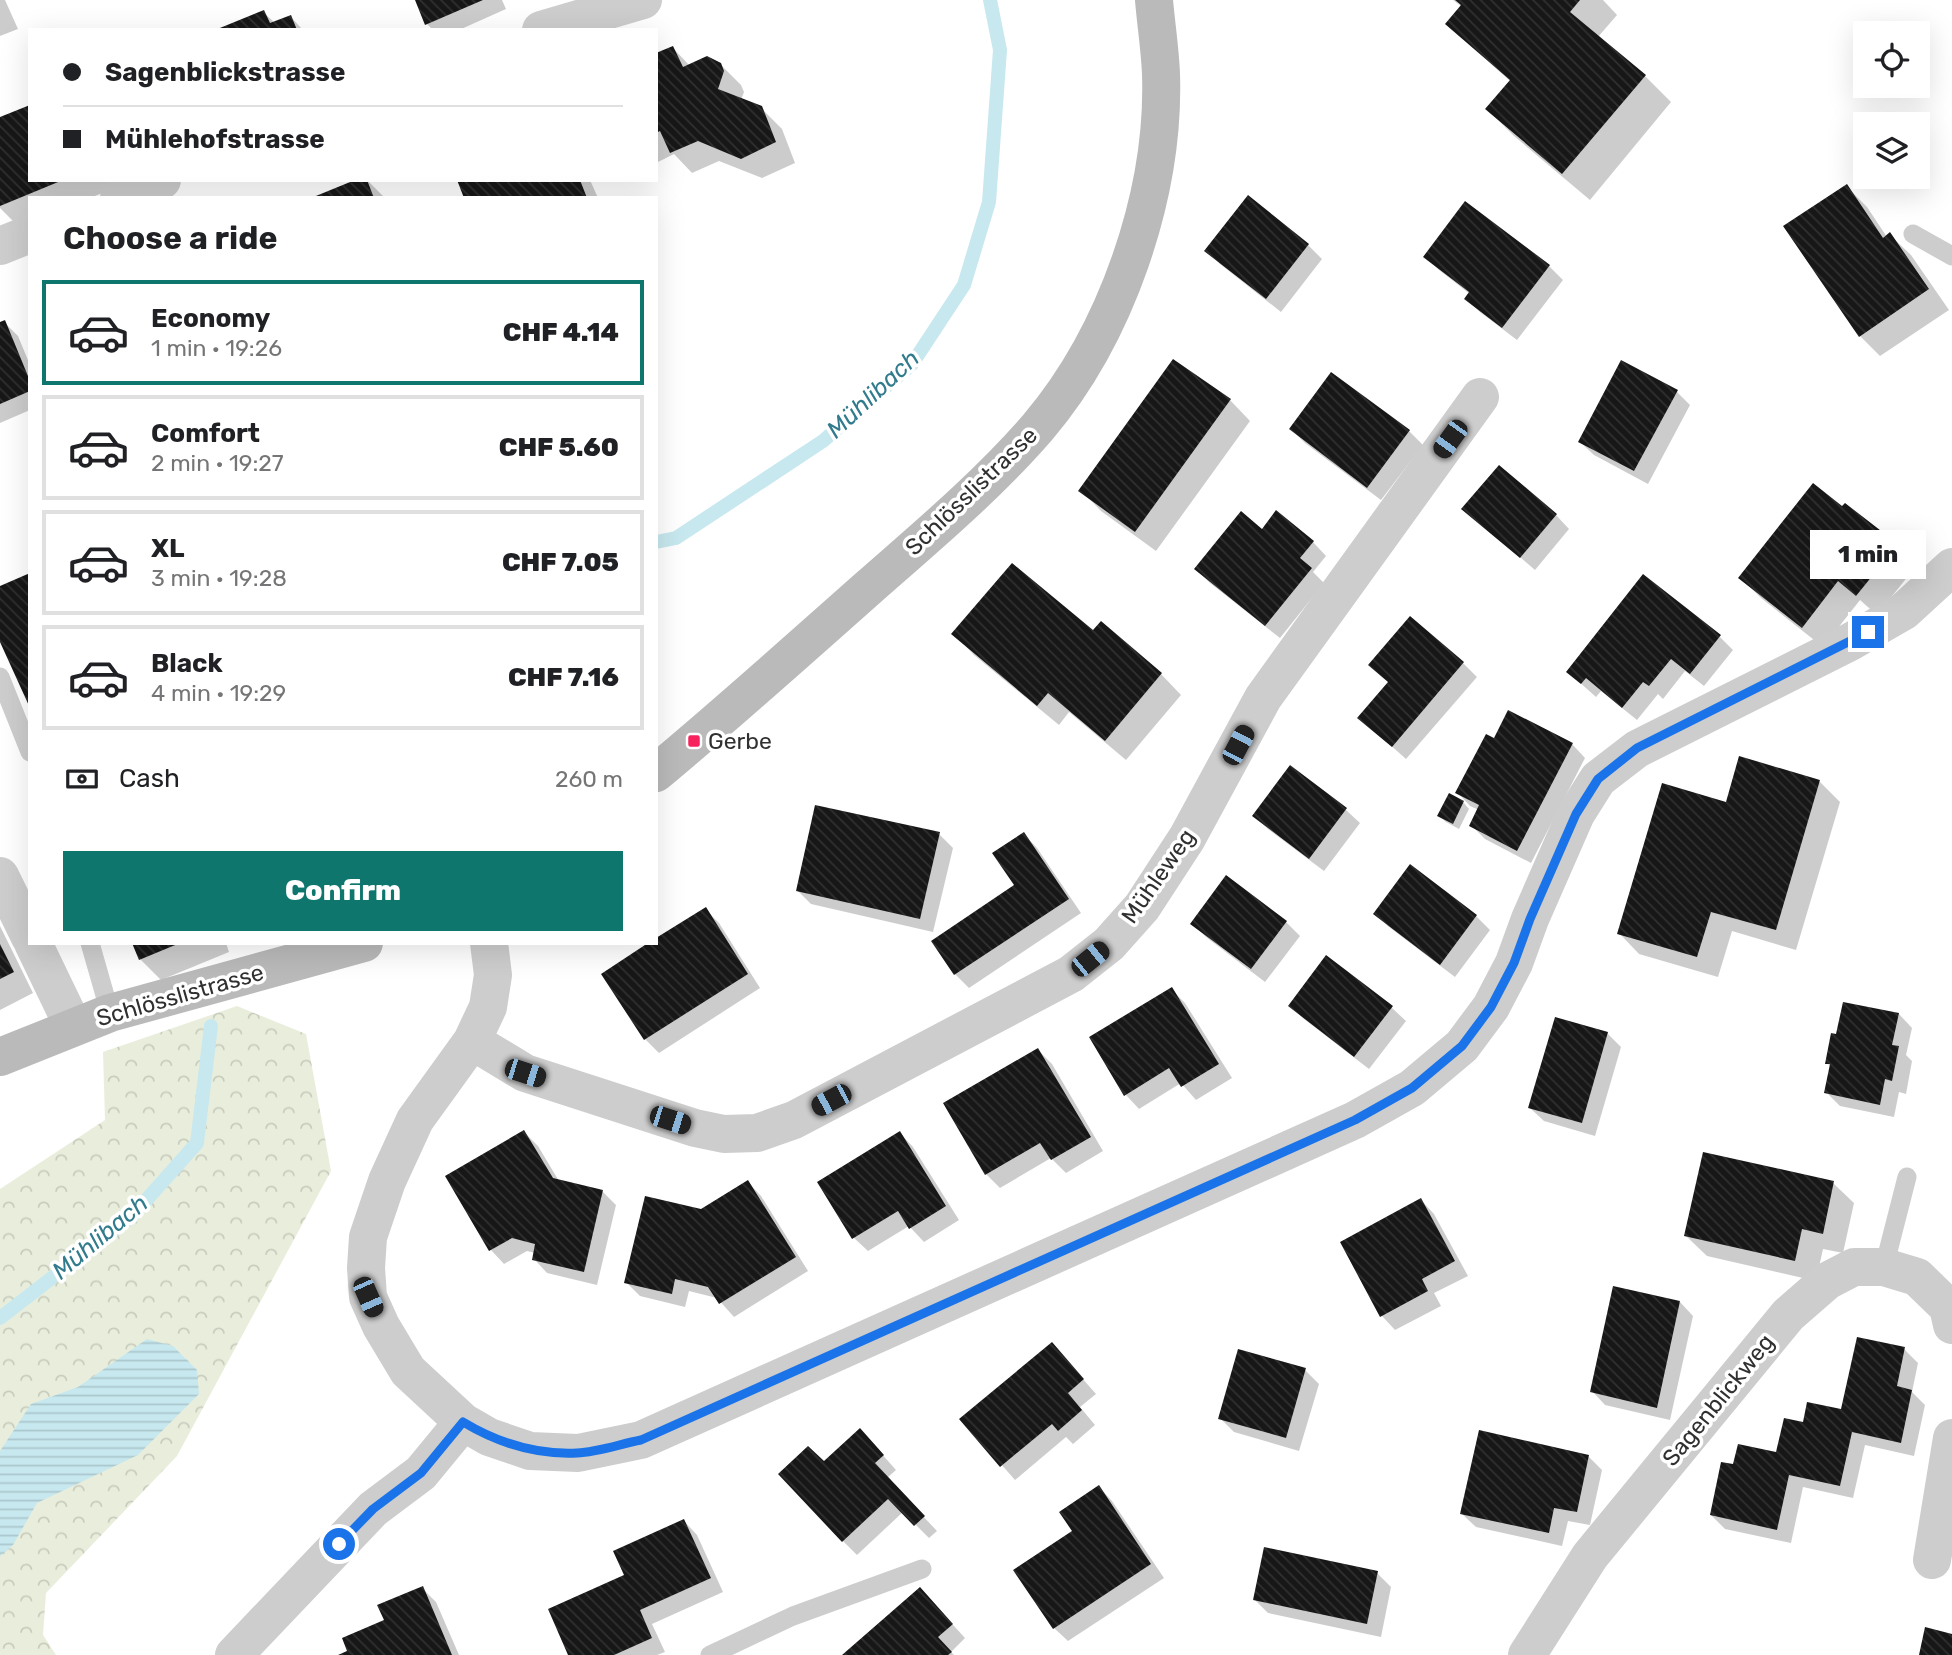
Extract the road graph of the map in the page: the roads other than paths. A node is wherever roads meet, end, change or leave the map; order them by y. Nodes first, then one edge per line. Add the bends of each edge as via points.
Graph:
1 (643, 0) edge
2 (1154, 0) edge
3 (548, 28) edge
4 (157, 182) edge
5 (124, 196) edge
6 (1913, 234) dead end
7 (28, 235) edge
8 (0, 246) edge
9 (1952, 256) edge
10 (1480, 397) dead end
11 (1952, 567) edge
12 (0, 677) edge
13 (28, 747) edge
14 (658, 771) edge
15 (0, 876) edge
16 (28, 933) edge
17 (34, 945) edge
18 (91, 945) edge
19 (357, 945) edge
20 (489, 945) edge
21 (110, 1013) junction
22 (73, 1026) junction
23 (472, 1041) junction
24 (0, 1057) edge
25 (1907, 1177) dead end
26 (1884, 1266) junction
27 (1952, 1325) edge
28 (463, 1422) junction
29 (1952, 1438) edge
30 (1931, 1560) dead end
31 (922, 1569) dead end
32 (234, 1655) edge
33 (710, 1655) edge
34 (1527, 1655) edge

1 - 3 street
2 - 14 main road, Schlösslistrasse via 1161,75 1156,159 1140,234 1114,304 1081,366 1039,426 992,476
4 - 5 street
6 - 9 lane
7 - 8 street
10 - 23 street, Mühleweg via 1263,698 1187,838 1142,907 1109,944 1072,974 794,1120 757,1133 724,1134 645,1112 525,1073
11 - 28 street via 1904,611 1637,748 1598,779 1576,814 1491,1007 1462,1046 1412,1088 1355,1120 641,1440 578,1453 530,1451
12 - 13 lane
15 - 16 street
17 - 22 street
18 - 21 lane
19 - 21 main road, Schlösslistrasse
20 - 23 street via 493,975 488,1007
21 - 22 main road, Schlösslistrasse
22 - 24 main road, Schlösslistrasse
23 - 28 street via 415,1120 392,1169 368,1237 366,1269 368,1297 408,1371
25 - 26 lane
26 - 27 street, Sagenblickweg via 1917,1277 1948,1307
26 - 34 street, Sagenblickweg via 1854,1267 1827,1281 1788,1315 1590,1556
28 - 32 street via 421,1473 373,1509
29 - 30 street
31 - 33 lane via 793,1616

